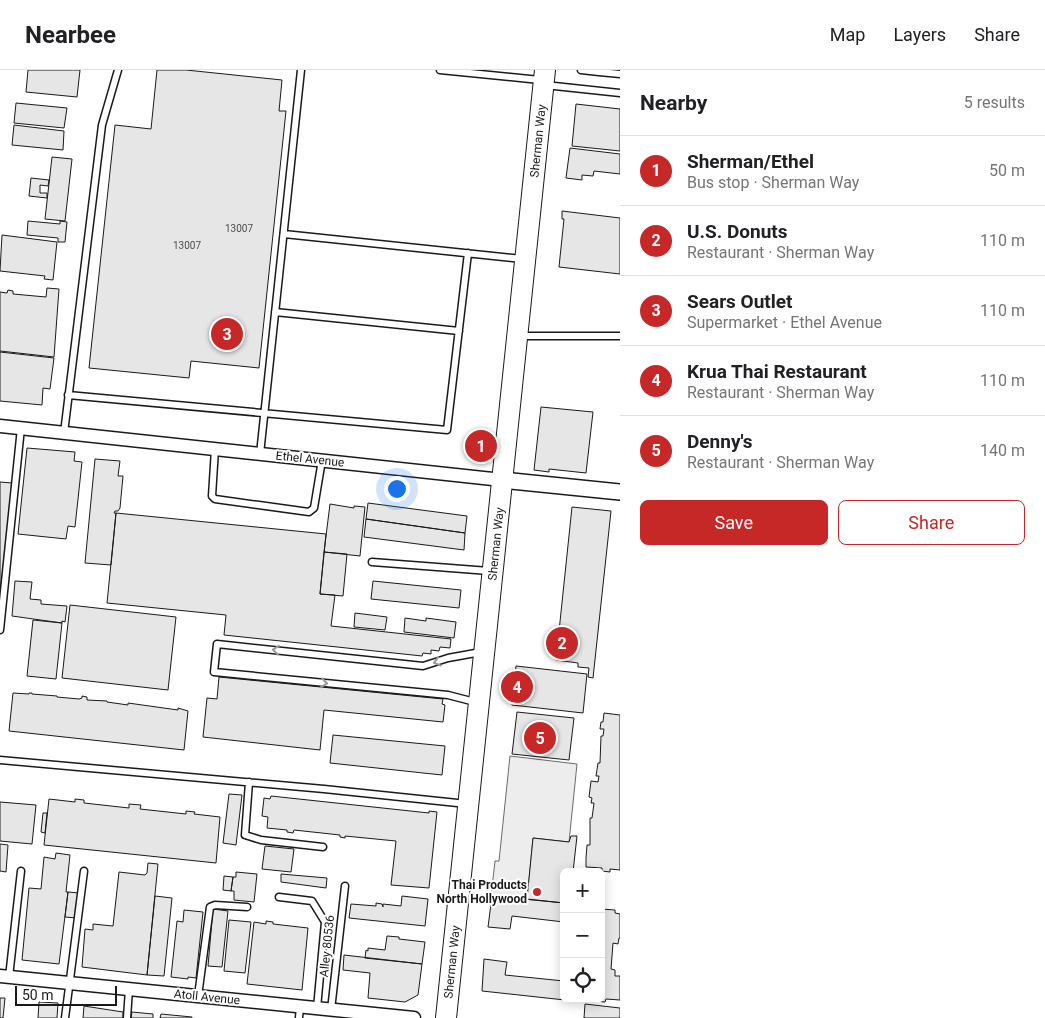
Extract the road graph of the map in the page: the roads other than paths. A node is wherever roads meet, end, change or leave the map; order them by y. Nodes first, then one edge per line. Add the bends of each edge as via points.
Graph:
1 (118, 70) edge
2 (302, 70) edge
3 (440, 70) edge
4 (581, 70) edge
5 (600, 71) edge
6 (620, 74) edge
7 (544, 78) edge
8 (620, 93) edge
9 (284, 234) junction
10 (468, 253) junction
11 (526, 259) junction
12 (275, 312) junction
13 (459, 331) junction
14 (518, 336) junction
15 (620, 336) edge
16 (68, 395) junction
17 (264, 412) junction
18 (0, 426) edge
19 (21, 428) junction
20 (64, 433) junction
21 (215, 449) junction
22 (260, 454) junction
23 (322, 460) junction
24 (502, 480) junction
25 (620, 492) edge
26 (372, 562) dead end
27 (493, 571) junction
28 (0, 628) edge
29 (484, 652) junction
30 (479, 704) junction
31 (0, 760) edge
32 (249, 782) junction
33 (468, 804) junction
34 (323, 847) dead end
35 (21, 871) dead end
36 (84, 871) dead end
37 (345, 886) dead end
38 (279, 897) dead end
39 (246, 907) dead end
40 (4, 976) edge
41 (70, 983) junction
42 (129, 989) junction
43 (198, 996) junction
44 (317, 1008) junction
45 (331, 1010) junction
46 (300, 1012) edge
47 (65, 1018) edge
48 (127, 1018) edge
49 (414, 1018) edge
50 (446, 1018) edge

1 - 16 lane via 102,125
2 - 9 lane
3 - 7 lane
4 - 5 lane
5 - 6 lane
7 - 8 lane
7 - 11 main road, Sherman Way
9 - 10 lane
9 - 12 lane
10 - 11 lane
10 - 13 lane
11 - 14 main road, Sherman Way
12 - 13 lane
12 - 17 lane
13 - 17 lane via 447,430
14 - 15 lane
14 - 24 main road, Sherman Way
16 - 17 lane
16 - 20 lane
17 - 22 lane
18 - 19 street, Ethel Avenue
19 - 20 street, Ethel Avenue
19 - 28 lane
20 - 21 street, Ethel Avenue
21 - 22 street, Ethel Avenue
21 - 23 lane via 212,496 309,512 314,508
22 - 23 street, Ethel Avenue
23 - 24 street, Ethel Avenue
24 - 25 street, Ethel Avenue
24 - 27 main road, Sherman Way
26 - 27 lane
27 - 29 main road, Sherman Way
29 - 30 main road, Sherman Way
29 -> 30 lane via 423,666 217,644 214,672 448,695
30 - 33 main road, Sherman Way
31 - 32 lane
32 - 33 lane
32 - 34 lane via 245,835 261,840
33 - 50 main road, Sherman Way
35 - 40 lane
36 - 41 lane
37 - 45 lane, Alley 80536
38 - 44 lane via 312,901 325,922
39 - 43 lane via 215,905 210,908
40 - 41 street, Atoll Avenue
41 - 42 street, Atoll Avenue
41 - 47 lane
42 - 43 street, Atoll Avenue
42 - 48 lane
43 - 46 street, Atoll Avenue
44 - 45 street, Atoll Avenue
44 - 46 street, Atoll Avenue
45 - 49 street, Atoll Avenue

